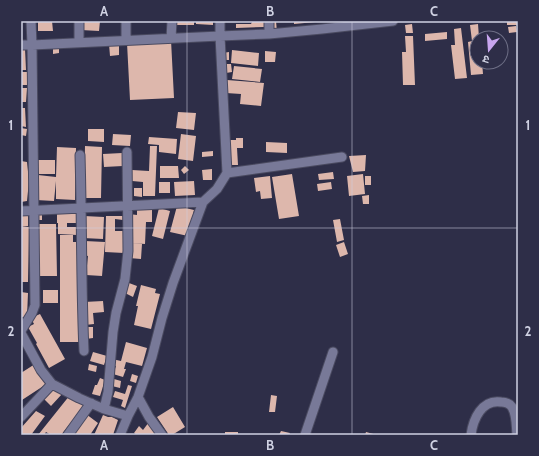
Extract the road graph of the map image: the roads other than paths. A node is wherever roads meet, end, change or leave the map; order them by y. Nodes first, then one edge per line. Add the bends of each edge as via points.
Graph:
1 (31, 21) edge
2 (79, 21) edge
3 (126, 21) edge
4 (172, 21) edge
5 (220, 21) edge
6 (269, 21) edge
7 (393, 21) edge
8 (373, 22) edge
9 (322, 25) edge
10 (269, 34) junction
11 (220, 36) junction
12 (171, 38) junction
13 (126, 40) junction
14 (79, 42) junction
15 (21, 45) edge
16 (32, 45) junction
17 (127, 152) dead end
18 (80, 155) dead end
19 (342, 157) dead end
20 (227, 173) junction
21 (203, 202) junction
22 (128, 206) junction
23 (81, 208) junction
24 (34, 210) junction
25 (21, 211) edge
26 (21, 332) edge
27 (84, 351) dead end
28 (333, 352) dead end
29 (52, 384) junction
30 (138, 397) junction
31 (91, 404) junction
32 (104, 409) junction
33 (21, 416) edge
34 (128, 416) junction
35 (68, 435) edge
36 (120, 435) edge
37 (162, 435) edge
38 (305, 435) edge
39 (471, 435) edge
40 (517, 435) edge

1 - 16 street
2 - 14 street
3 - 13 street
4 - 12 street
5 - 11 street
6 - 10 street
7 - 8 street
8 - 9 street
9 - 10 street
10 - 11 street
11 - 12 street
11 - 20 street
12 - 13 street
13 - 14 street
14 - 16 street
15 - 16 street
16 - 24 street
17 - 22 street
18 - 23 street
19 - 20 street
20 - 21 street via 217,189
21 - 22 street
21 - 30 street via 173,283
22 - 23 street
22 - 32 street via 125,279 116,313
23 - 24 street
23 - 27 street
24 - 25 street
24 - 26 street via 35,305
26 - 29 street via 41,370
28 - 38 street
29 - 31 street
29 - 33 street
30 - 34 street
30 - 37 street
31 - 32 street
31 - 35 street
32 - 34 street
34 - 36 street
39 - 40 street via 484,405 497,401 507,402 512,408

